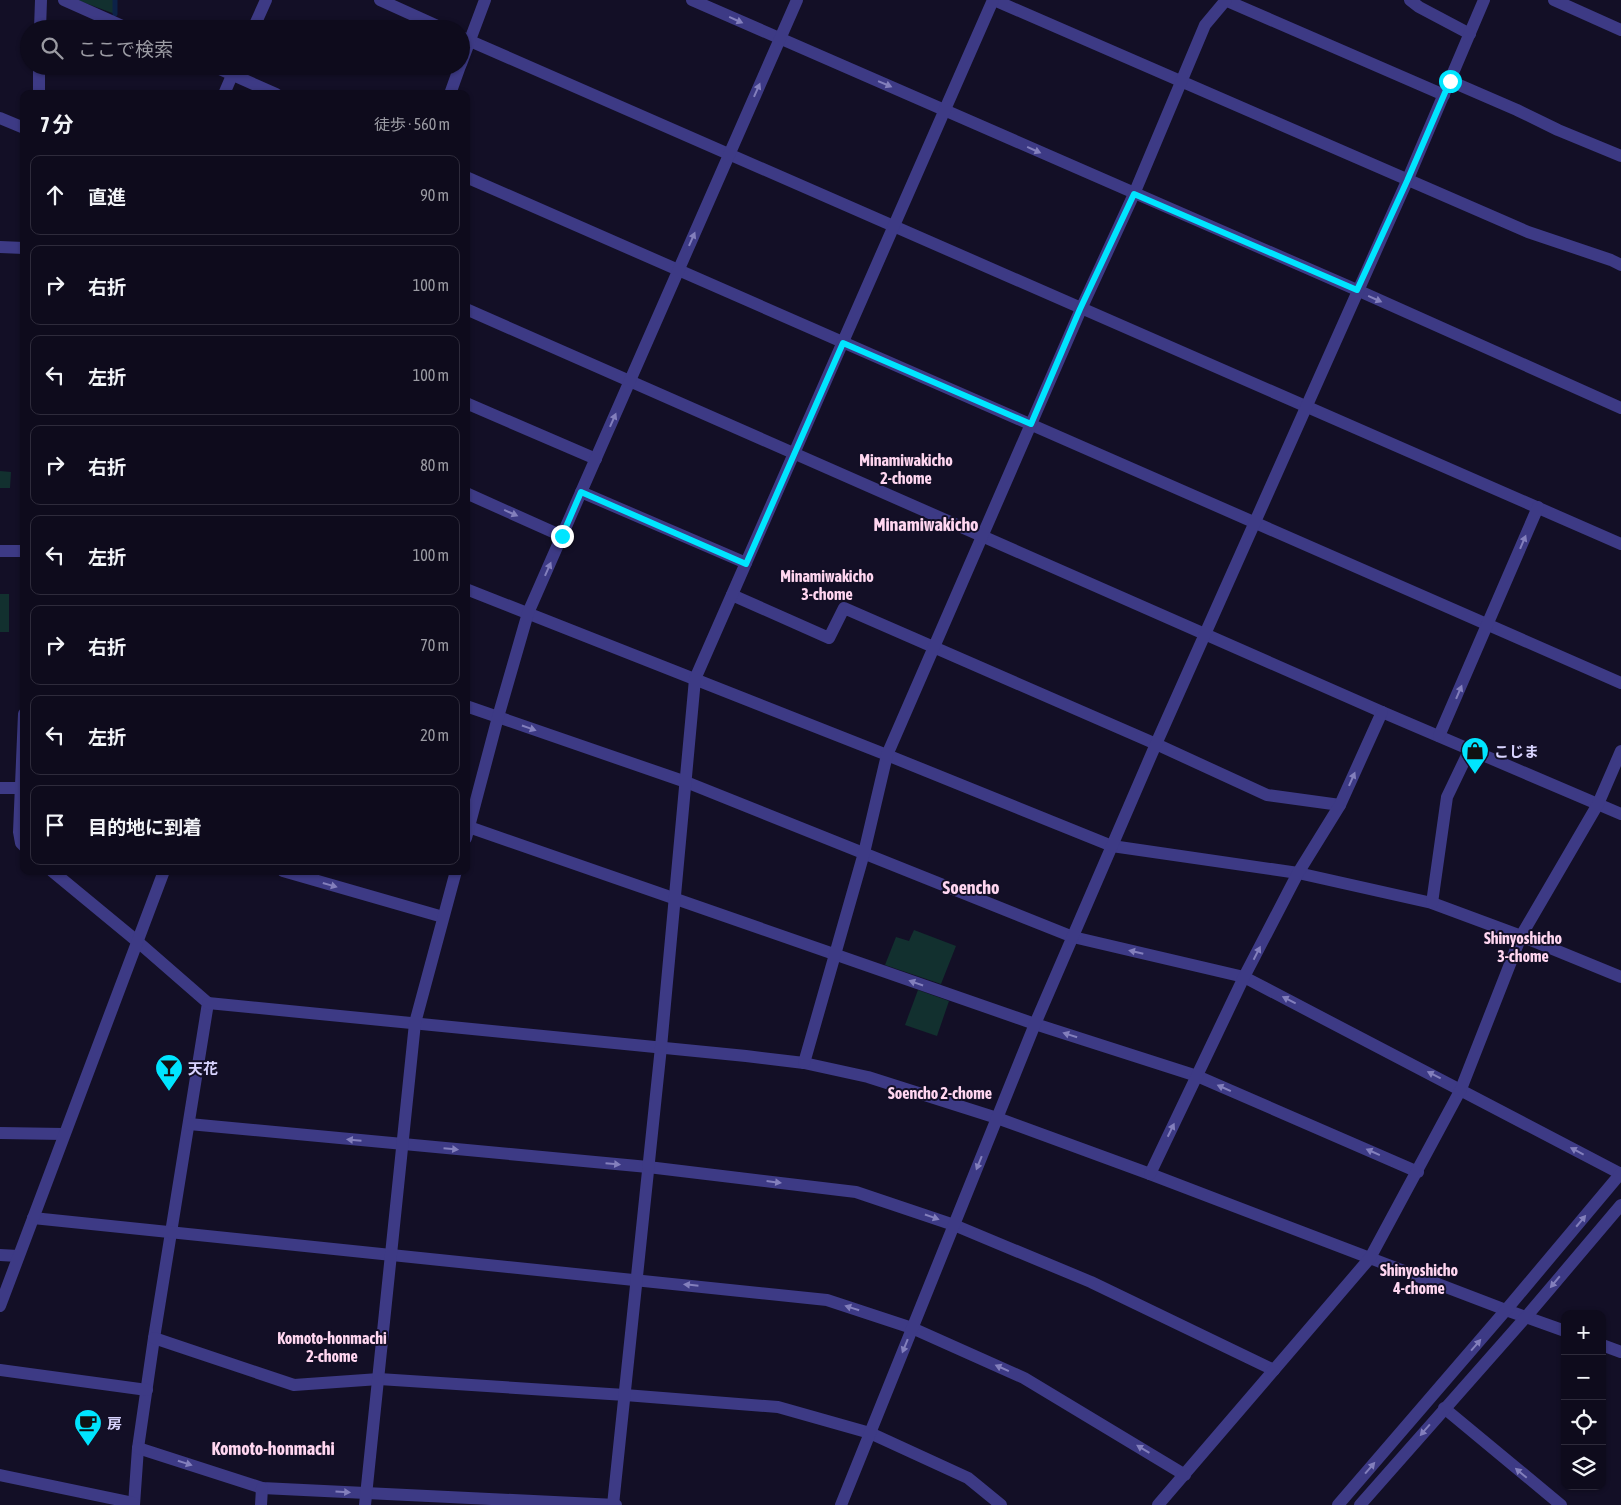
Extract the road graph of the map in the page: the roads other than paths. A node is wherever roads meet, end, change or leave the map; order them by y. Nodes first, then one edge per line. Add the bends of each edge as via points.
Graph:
1 (41, 0) edge
2 (64, 0) edge
3 (266, 0) edge
4 (380, 0) edge
5 (485, 0) edge
6 (692, 0) edge
7 (797, 0) edge
8 (993, 0) edge
9 (1226, 0) edge
10 (1410, 0) edge
11 (1484, 0) edge
12 (1554, 0) edge
13 (40, 20) edge
14 (109, 20) edge
15 (257, 20) edge
16 (424, 20) edge
17 (1621, 30) edge
18 (470, 31) edge
19 (1470, 34) junction
20 (780, 38) junction
21 (470, 41) edge
22 (39, 75) edge
23 (232, 75) edge
24 (243, 75) edge
25 (457, 75) edge
26 (1450, 81) junction
27 (1181, 82) junction
28 (39, 90) edge
29 (226, 90) edge
30 (269, 90) edge
31 (452, 90) edge
32 (1444, 95) junction
33 (944, 110) junction
34 (0, 118) edge
35 (20, 126) edge
36 (729, 154) junction
37 (1621, 156) edge
38 (470, 179) edge
39 (1407, 181) junction
40 (1134, 194) junction
41 (894, 226) junction
42 (0, 247) edge
43 (20, 248) edge
44 (1621, 265) edge
45 (678, 270) junction
46 (1357, 290) junction
47 (1080, 309) junction
48 (470, 311) edge
49 (843, 343) junction
50 (630, 381) junction
51 (470, 405) edge
52 (1306, 406) junction
53 (1621, 408) edge
54 (1031, 424) junction
55 (795, 453) junction
56 (596, 459) junction
57 (581, 492) junction
58 (470, 495) edge
59 (1538, 507) junction
60 (1254, 524) junction
61 (562, 536) junction
62 (982, 536) junction
63 (1621, 544) edge
64 (0, 551) edge
65 (20, 551) edge
66 (746, 564) junction
67 (470, 591) edge
68 (732, 594) junction
69 (528, 613) junction
70 (1488, 625) junction
71 (1206, 634) junction
72 (933, 648) junction
73 (695, 679) junction
74 (1621, 682) edge
75 (470, 707) edge
76 (1382, 712) junction
77 (498, 717) junction
78 (1439, 736) junction
79 (1156, 744) junction
80 (1470, 749) junction
81 (1621, 751) edge
82 (887, 755) junction
83 (686, 782) junction
84 (0, 788) edge
85 (20, 788) joint
86 (1598, 804) junction
87 (1340, 805) junction
88 (1621, 814) edge
89 (470, 819) edge
90 (470, 831) edge
91 (20, 832) edge
92 (1112, 846) junction
93 (864, 853) junction
94 (1298, 873) junction
95 (57, 875) edge
96 (163, 875) edge
97 (297, 875) edge
98 (455, 875) edge
99 (674, 900) junction
100 (1432, 904) junction
101 (443, 917) junction
102 (1520, 936) junction
103 (1072, 937) junction
104 (138, 942) junction
105 (836, 954) junction
106 (1244, 977) junction
107 (1621, 977) edge
108 (208, 1003) junction
109 (415, 1023) junction
110 (1035, 1024) junction
111 (661, 1047) junction
112 (804, 1063) junction
113 (1197, 1076) junction
114 (1461, 1090) junction
115 (997, 1118) junction
116 (189, 1124) junction
117 (0, 1133) edge
118 (64, 1134) junction
119 (402, 1144) junction
120 (648, 1167) junction
121 (1418, 1172) junction
122 (1150, 1174) junction
123 (1621, 1174) edge
124 (1621, 1205) edge
125 (32, 1218) junction
126 (954, 1225) junction
127 (172, 1233) junction
128 (391, 1254) junction
129 (0, 1255) edge
130 (18, 1256) junction
131 (1370, 1258) junction
132 (637, 1279) junction
133 (0, 1306) edge
134 (1506, 1310) junction
135 (1526, 1317) junction
136 (912, 1328) junction
137 (1561, 1330) edge
138 (154, 1338) junction
139 (1606, 1346) edge
140 (1621, 1352) edge
141 (0, 1370) edge
142 (1274, 1370) junction
143 (379, 1379) junction
144 (146, 1390) junction
145 (625, 1395) junction
146 (1444, 1408) junction
147 (870, 1433) junction
148 (138, 1448) junction
149 (1184, 1474) junction
150 (0, 1475) edge
151 (262, 1488) junction
152 (366, 1499) edge
153 (134, 1504) edge
154 (261, 1505) edge
155 (614, 1505) edge
156 (841, 1505) edge
157 (1001, 1505) edge
158 (1158, 1505) edge
159 (1338, 1505) edge
160 (1360, 1505) edge
161 (1559, 1505) edge

1 - 13 street
2 - 14 street
3 - 15 street
4 - 16 street
5 - 18 street
6 -> 20 street
7 - 20 street
8 - 27 street
8 - 33 street
9 - 27 street via 1205,25
9 - 32 street
10 - 19 street via 1419,8
11 - 19 street
12 - 17 street
19 - 26 street
20 -> 33 street
36 -> 20 street
21 - 36 street
22 - 28 street
23 - 29 street
24 - 30 street
25 - 31 street
26 - 32 street
26 - 37 street
27 - 39 street
27 - 40 street
32 - 39 street
33 -> 40 street
33 - 41 street
34 - 35 street
36 - 41 street
45 -> 36 street
38 - 45 street
39 - 44 street via 1528,232
39 - 46 street
40 - 46 street
40 - 47 street
41 - 47 street
41 - 49 street
42 - 43 street
45 - 49 street
45 - 50 street
46 - 52 street
46 -> 53 street
47 - 52 street
47 - 54 street
48 - 50 street
49 - 54 street
49 - 55 street
50 - 55 street
56 -> 50 street
51 - 56 street
52 - 59 street
52 - 60 street
54 - 60 street
54 - 62 street
55 - 62 street
55 - 66 street
56 - 57 street
57 - 61 street
57 - 66 street
58 -> 61 street
59 - 63 street
70 -> 59 street
60 - 70 street
60 - 71 street
69 -> 61 street
62 - 71 street
62 - 72 street
64 - 65 street
66 - 68 street
67 - 69 street
68 - 72 street via 829,638 844,608
68 - 73 street
69 - 73 street
69 - 77 street
70 - 74 street
78 -> 70 street
71 - 76 street
71 - 79 street
72 - 79 street
72 - 82 street
73 - 82 street
73 - 83 street
75 - 77 street
76 - 78 street
87 -> 76 street
77 -> 83 street
77 - 89 street
78 - 80 street
79 - 87 street via 1267,795
79 - 92 street
80 - 86 street
80 - 100 street via 1447,797
81 - 86 street
82 - 92 street
82 - 93 street
83 - 93 street
83 - 99 street
84 - 85 street
85 - 91 street
86 - 88 street
86 - 102 street
87 - 94 street
90 - 99 street
92 - 94 street
92 - 103 street
93 - 103 street
93 - 105 street
94 - 100 street
106 -> 94 street
95 - 104 street
96 - 104 street
97 -> 101 street
98 - 101 street
99 - 105 street
99 - 111 street
100 - 102 street
101 - 109 street
102 - 107 street
102 - 114 street
106 -> 103 street
103 - 110 street
104 - 108 street
104 - 118 street
110 -> 105 street
105 - 112 street
106 - 113 street
114 -> 106 street
108 - 109 street
108 - 116 street
109 - 111 street
109 - 119 street
113 -> 110 street
110 - 115 street
111 - 112 street
111 - 120 street
112 - 115 street via 868,1077
121 -> 113 street
122 -> 113 street
114 - 121 street
123 -> 114 street
115 - 122 street
115 -> 126 street
119 -> 116 street
116 - 127 street
117 - 118 street
118 - 125 street
119 -> 120 street
119 - 128 street
120 -> 126 street via 856,1192
120 - 132 street
121 - 131 street
122 - 131 street
134 -> 123 street
124 -> 135 street
125 - 127 street
125 - 130 street
126 - 136 street
126 - 142 street via 1091,1282
127 - 128 street
127 - 138 street
128 - 132 street
128 - 143 street
129 - 130 street
130 - 133 street
131 - 134 street
131 - 142 street
136 -> 132 street via 827,1300
132 - 145 street
134 - 135 street
159 -> 134 street
135 - 137 street
135 - 146 street
136 -> 147 street
149 -> 136 street via 1024,1378
138 - 143 street via 294,1385
138 - 144 street
139 - 140 street
141 - 144 street
142 - 149 street
143 - 145 street
143 - 152 street
144 - 148 street
145 - 147 street via 778,1407
145 - 155 street
146 -> 160 street
161 -> 146 street
147 - 156 street
147 - 157 street via 968,1478
148 -> 151 street
148 - 153 street
149 - 158 street
150 - 153 street
151 -> 152 street
151 - 154 street
152 - 155 street

